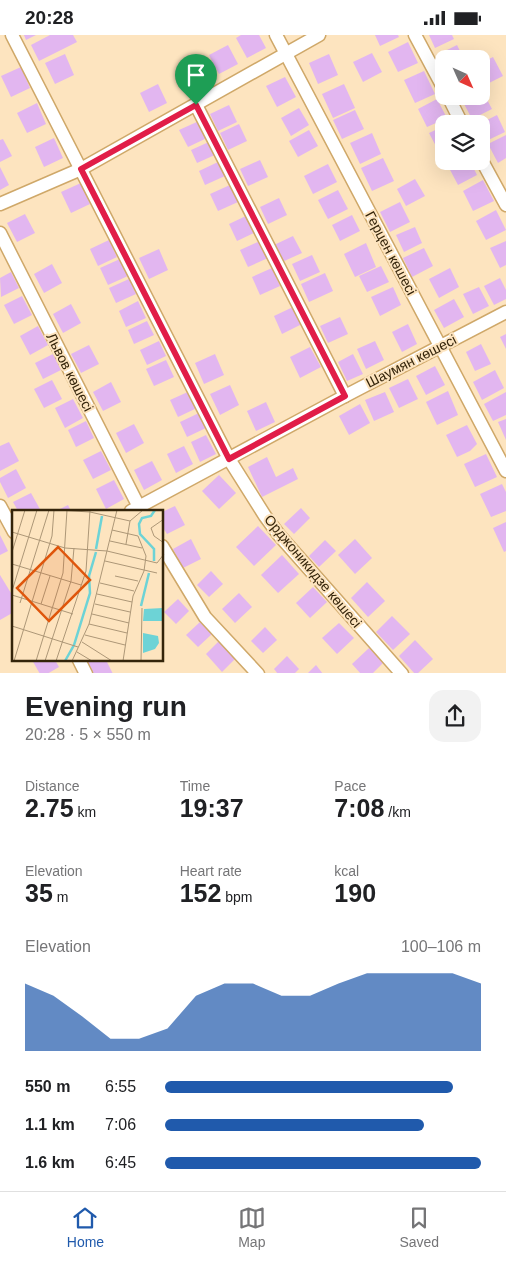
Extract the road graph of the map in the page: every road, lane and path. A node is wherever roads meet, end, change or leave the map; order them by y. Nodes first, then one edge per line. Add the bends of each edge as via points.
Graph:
1 (12, 35) edge
2 (276, 35) edge
3 (319, 35) edge
4 (415, 35) edge
5 (285, 53) junction
6 (435, 72) edge
7 (196, 105) junction
8 (81, 169) junction
9 (487, 170) edge
10 (0, 203) edge
11 (506, 205) edge
12 (0, 233) edge
13 (506, 312) edge
14 (440, 347) junction
15 (345, 396) junction
16 (229, 459) junction
17 (506, 471) edge
18 (0, 506) edge
19 (137, 510) edge
20 (12, 528) edge
21 (164, 549) edge
22 (80, 661) edge
23 (86, 673) edge
24 (258, 673) edge
25 (402, 673) edge

1 - 8 street, Орджоникидзе көшесі
2 - 5 street, Герцен көшесі
3 - 5 street
4 - 6 street
5 - 7 street
5 - 14 street, Герцен көшесі
7 - 8 street
7 - 15 street
8 - 10 street
8 - 16 street, Орджоникидзе көшесі
9 - 11 street
12 - 19 street, Львов көшесі
13 - 14 street, Шаумян көшесі
14 - 15 street, Шаумян көшесі
14 - 17 street, Герцен көшесі
15 - 16 street, Шаумян көшесі
16 - 19 street, Шаумян көшесі
16 - 25 street, Орджоникидзе көшесі via 279,535
18 - 20 street
21 - 24 street via 205,617
22 - 23 street

